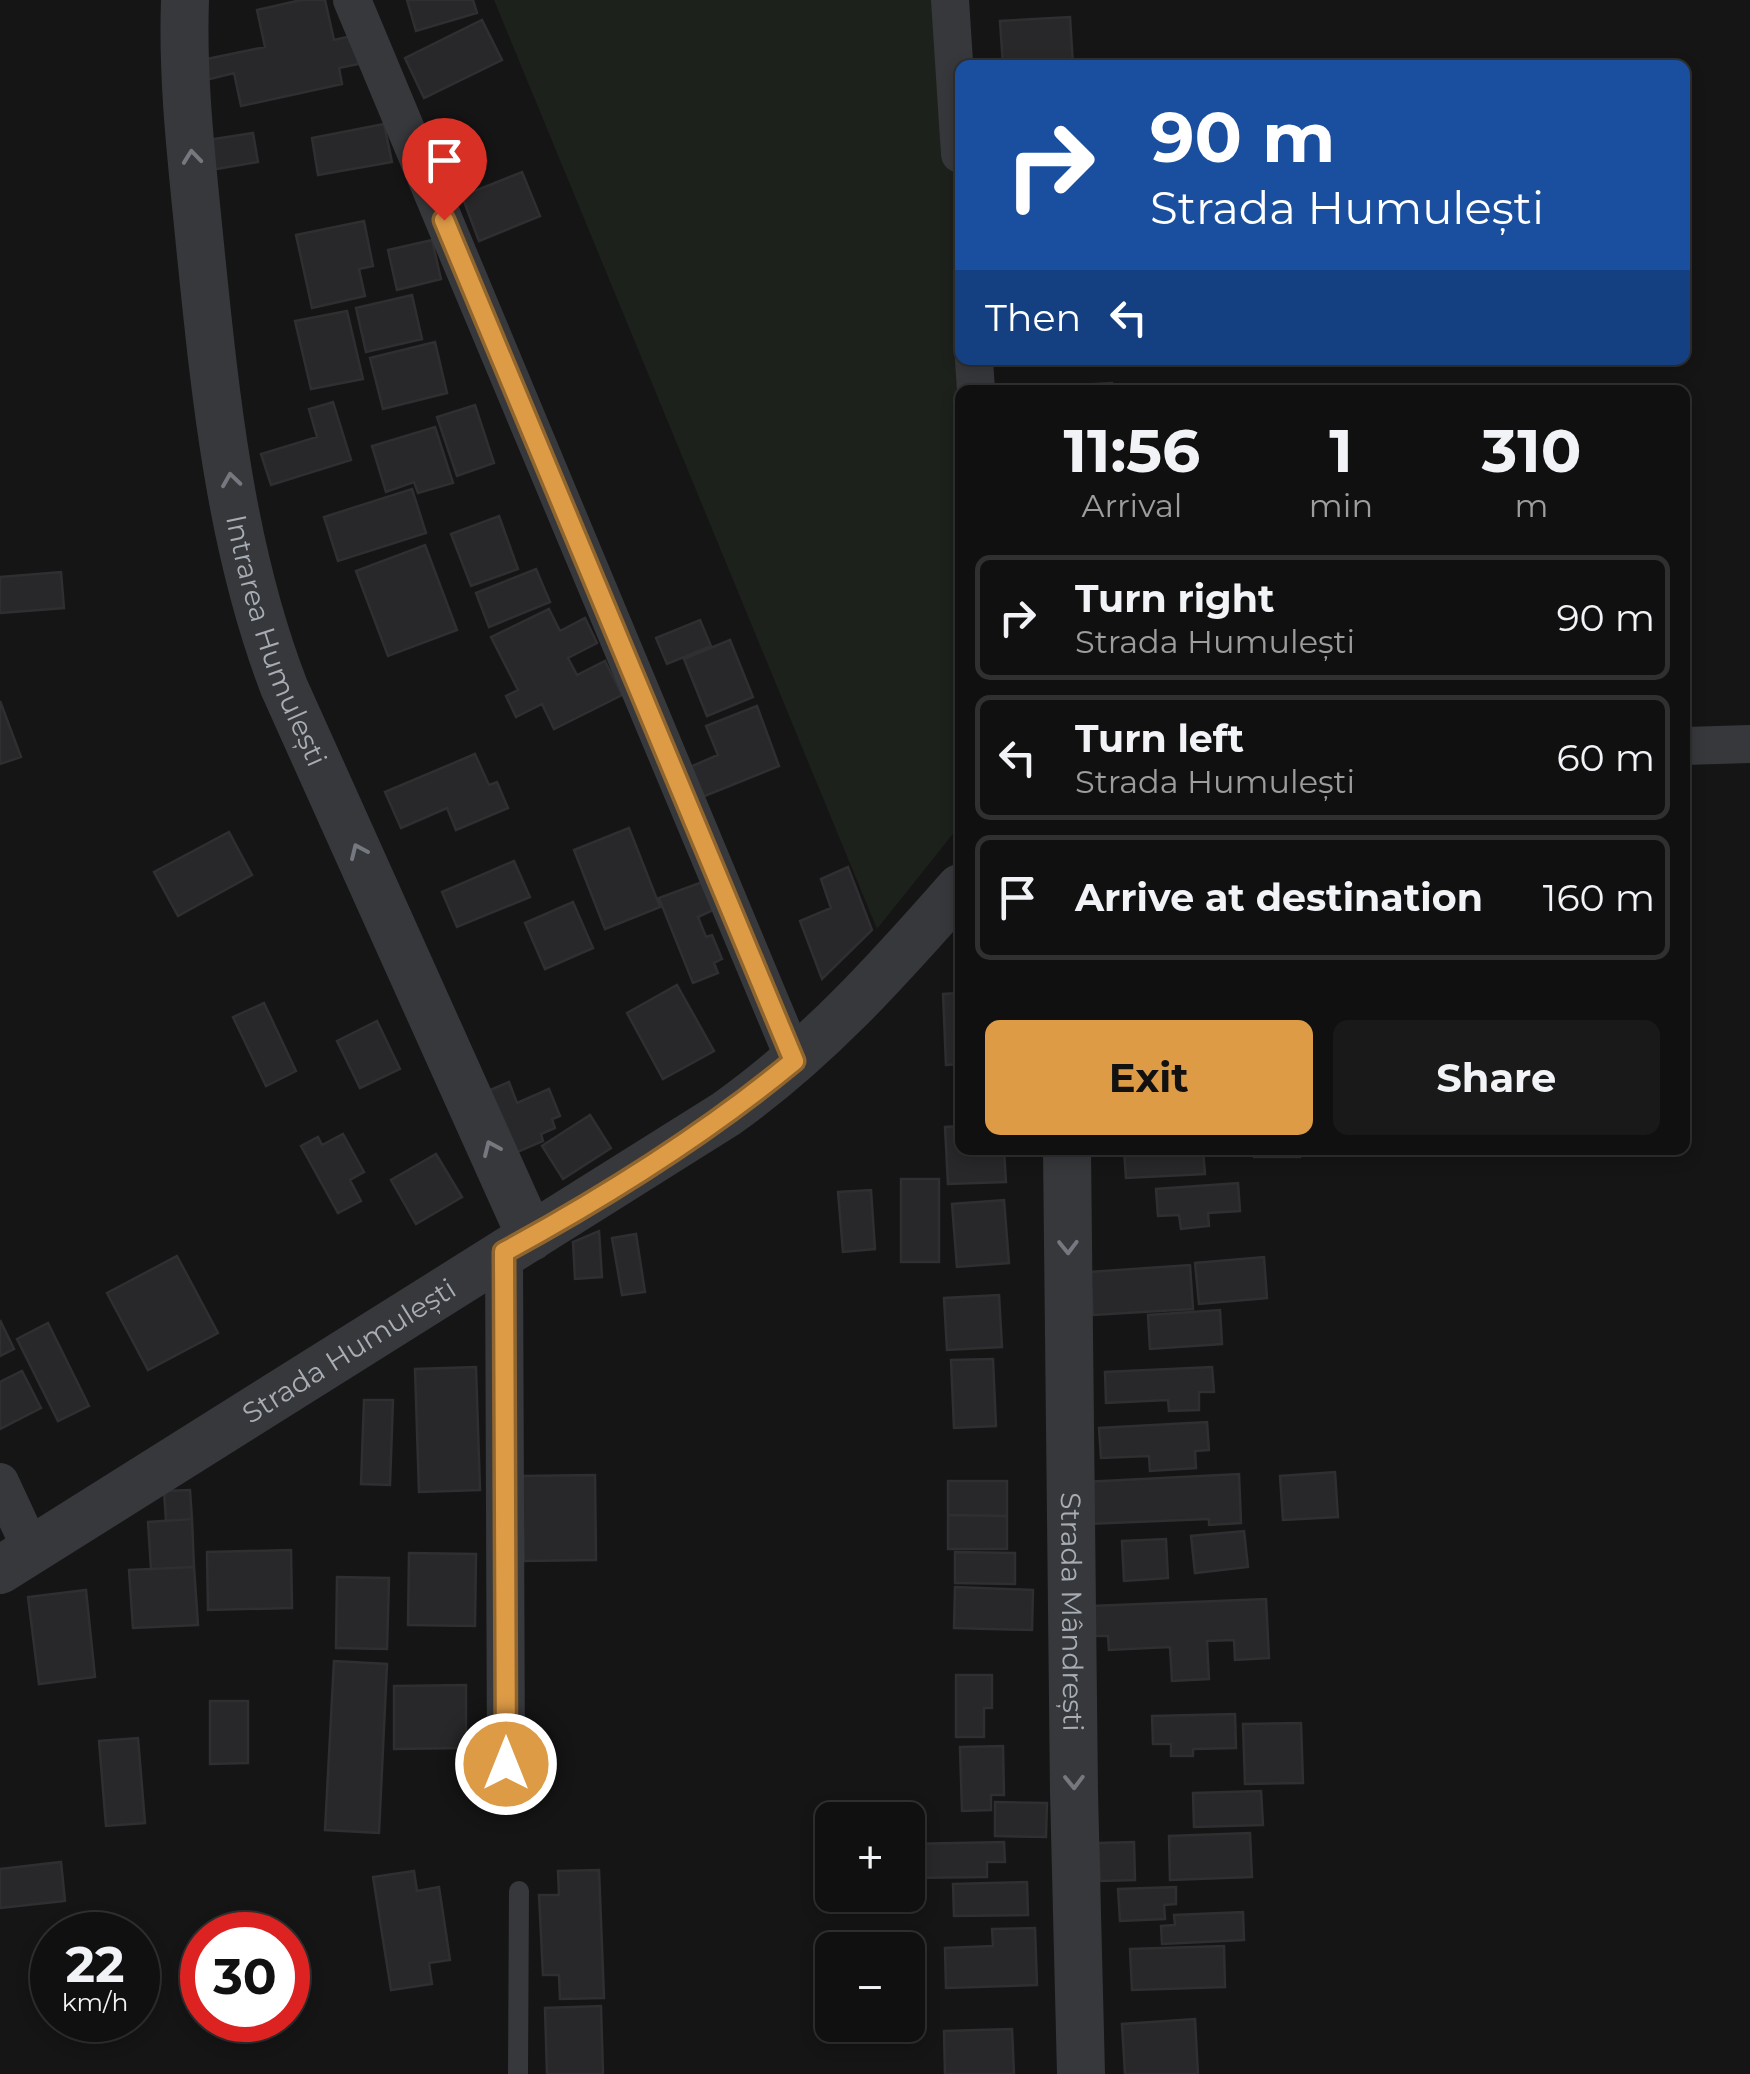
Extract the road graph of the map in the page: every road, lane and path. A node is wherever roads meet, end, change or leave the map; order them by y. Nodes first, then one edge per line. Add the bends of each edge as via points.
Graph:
1 (186, 0) edge
2 (352, 0) edge
3 (950, 0) edge
4 (955, 77) edge
5 (1750, 744) edge
6 (1690, 746) edge
7 (955, 894) edge
8 (794, 1061) junction
9 (1067, 1155) edge
10 (517, 1244) junction
11 (0, 1482) edge
12 (16, 1561) edge
13 (506, 1764) dead end
14 (519, 1891) dead end
15 (518, 2074) edge
16 (1081, 2074) edge

10 -> 1 street, Intrarea Humulești via 284,687 245,570 206,310 187,111
2 - 8 street
3 - 4 street
5 - 6 street
7 - 8 street, Strada Humulești
8 - 10 street, Strada Humulești via 726,1114
9 -> 16 street, Strada Mândrești
10 - 12 street, Strada Humulești
10 - 13 street
11 - 12 street
14 - 15 lane

